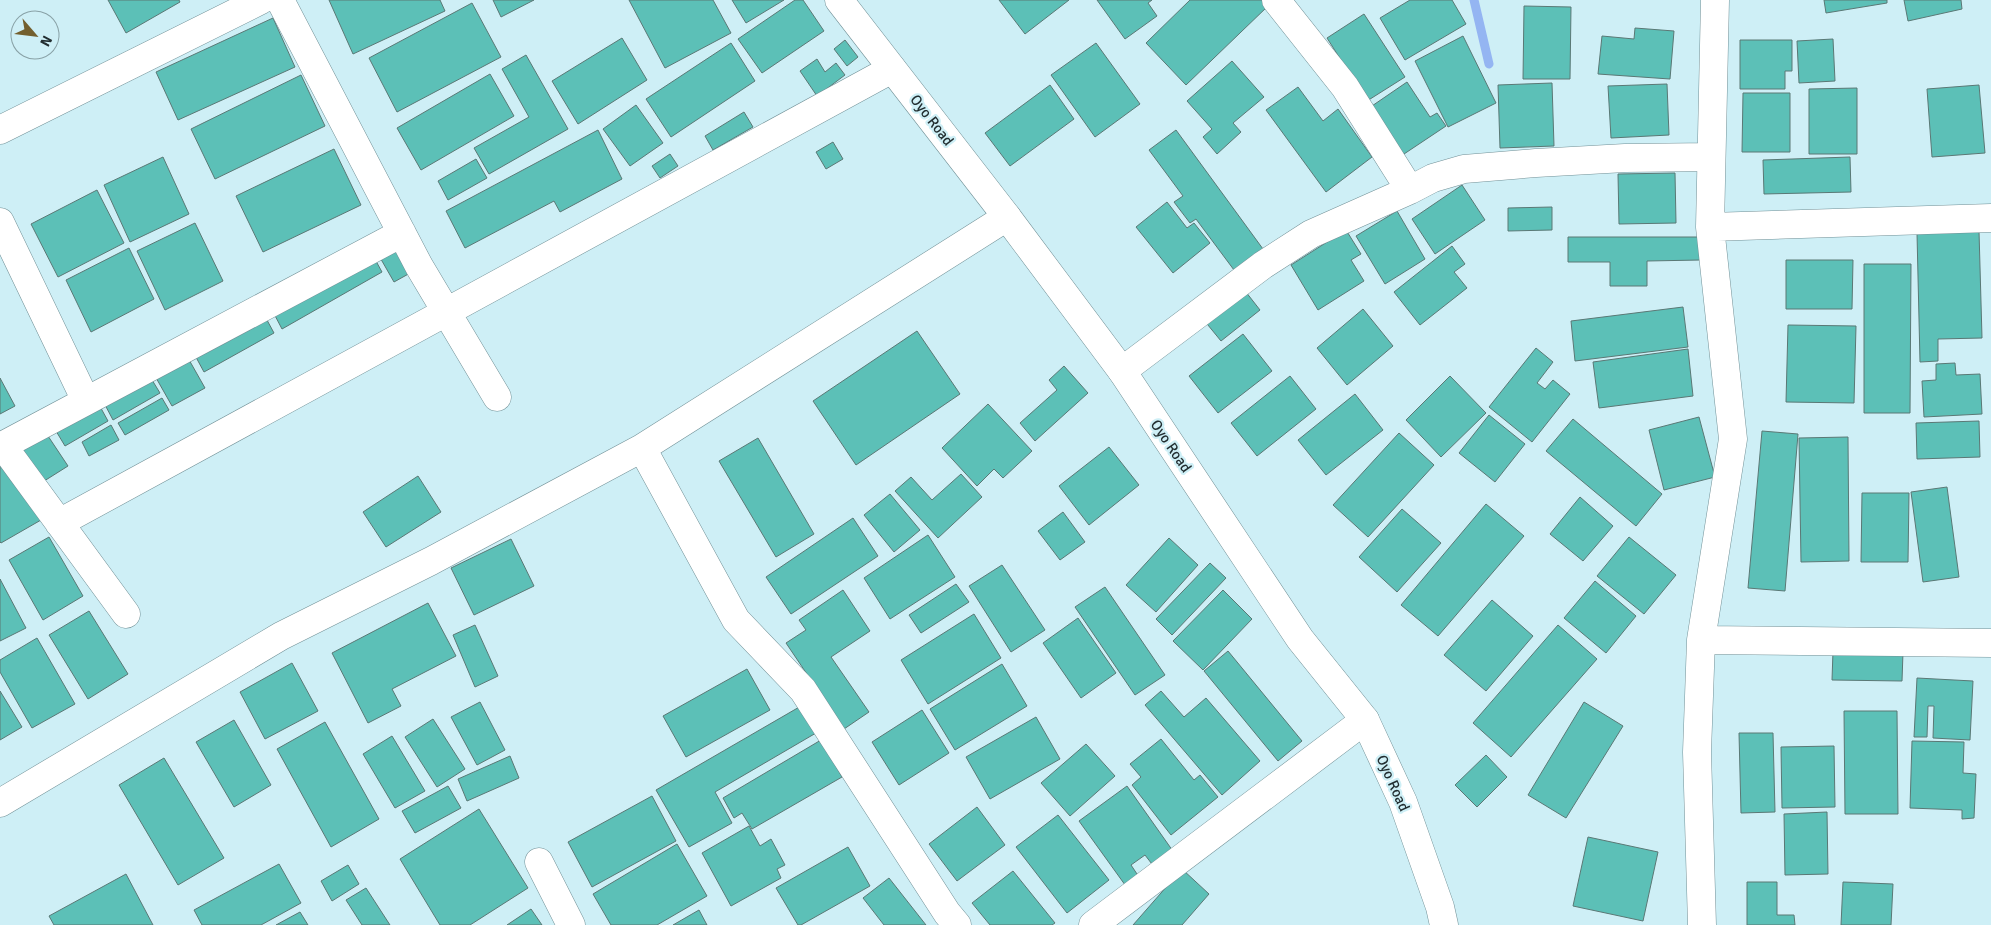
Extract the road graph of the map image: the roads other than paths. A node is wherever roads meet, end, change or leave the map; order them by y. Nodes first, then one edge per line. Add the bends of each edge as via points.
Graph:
1 (261, 0) edge
2 (280, 0) edge
3 (839, 0) edge
4 (1276, 0) edge
5 (1715, 0) edge
6 (892, 69) junction
7 (0, 130) edge
8 (1711, 157) junction
9 (1410, 190) junction
10 (1007, 217) junction
11 (1991, 218) edge
12 (0, 222) edge
13 (1710, 227) junction
14 (402, 233) junction
15 (446, 312) junction
16 (1122, 371) junction
17 (497, 397) dead end
18 (86, 401) junction
19 (1, 447) edge
20 (642, 448) junction
21 (59, 523) junction
22 (126, 614) dead end
23 (1701, 640) junction
24 (1991, 643) edge
25 (1365, 720) junction
26 (0, 803) edge
27 (538, 862) dead end
28 (571, 925) edge
29 (957, 925) edge
30 (1093, 925) edge
31 (1444, 925) edge
32 (1702, 925) edge

1 - 7 main road
2 - 14 main road
3 - 6 main road, Oyo Road
4 - 9 main road via 1345,87
5 - 8 main road
6 - 10 main road, Oyo Road
6 - 15 main road
8 - 9 main road via 1625,158 1464,169 1433,178
8 - 13 main road
9 - 16 main road via 1312,234 1263,265
10 - 16 main road, Oyo Road
10 - 20 main road
11 - 13 main road
12 - 18 main road
13 - 23 main road via 1733,440
14 - 15 main road
14 - 18 main road
15 - 17 main road
15 - 21 main road
16 - 25 main road, Oyo Road via 1300,639
18 - 19 main road
19 - 21 main road
20 - 26 main road via 431,561 281,636
20 - 29 main road via 736,620 803,690
21 - 22 main road
23 - 24 main road
23 - 32 main road via 1697,752
25 - 30 main road
25 - 31 main road, Oyo Road via 1403,802
27 - 28 main road

